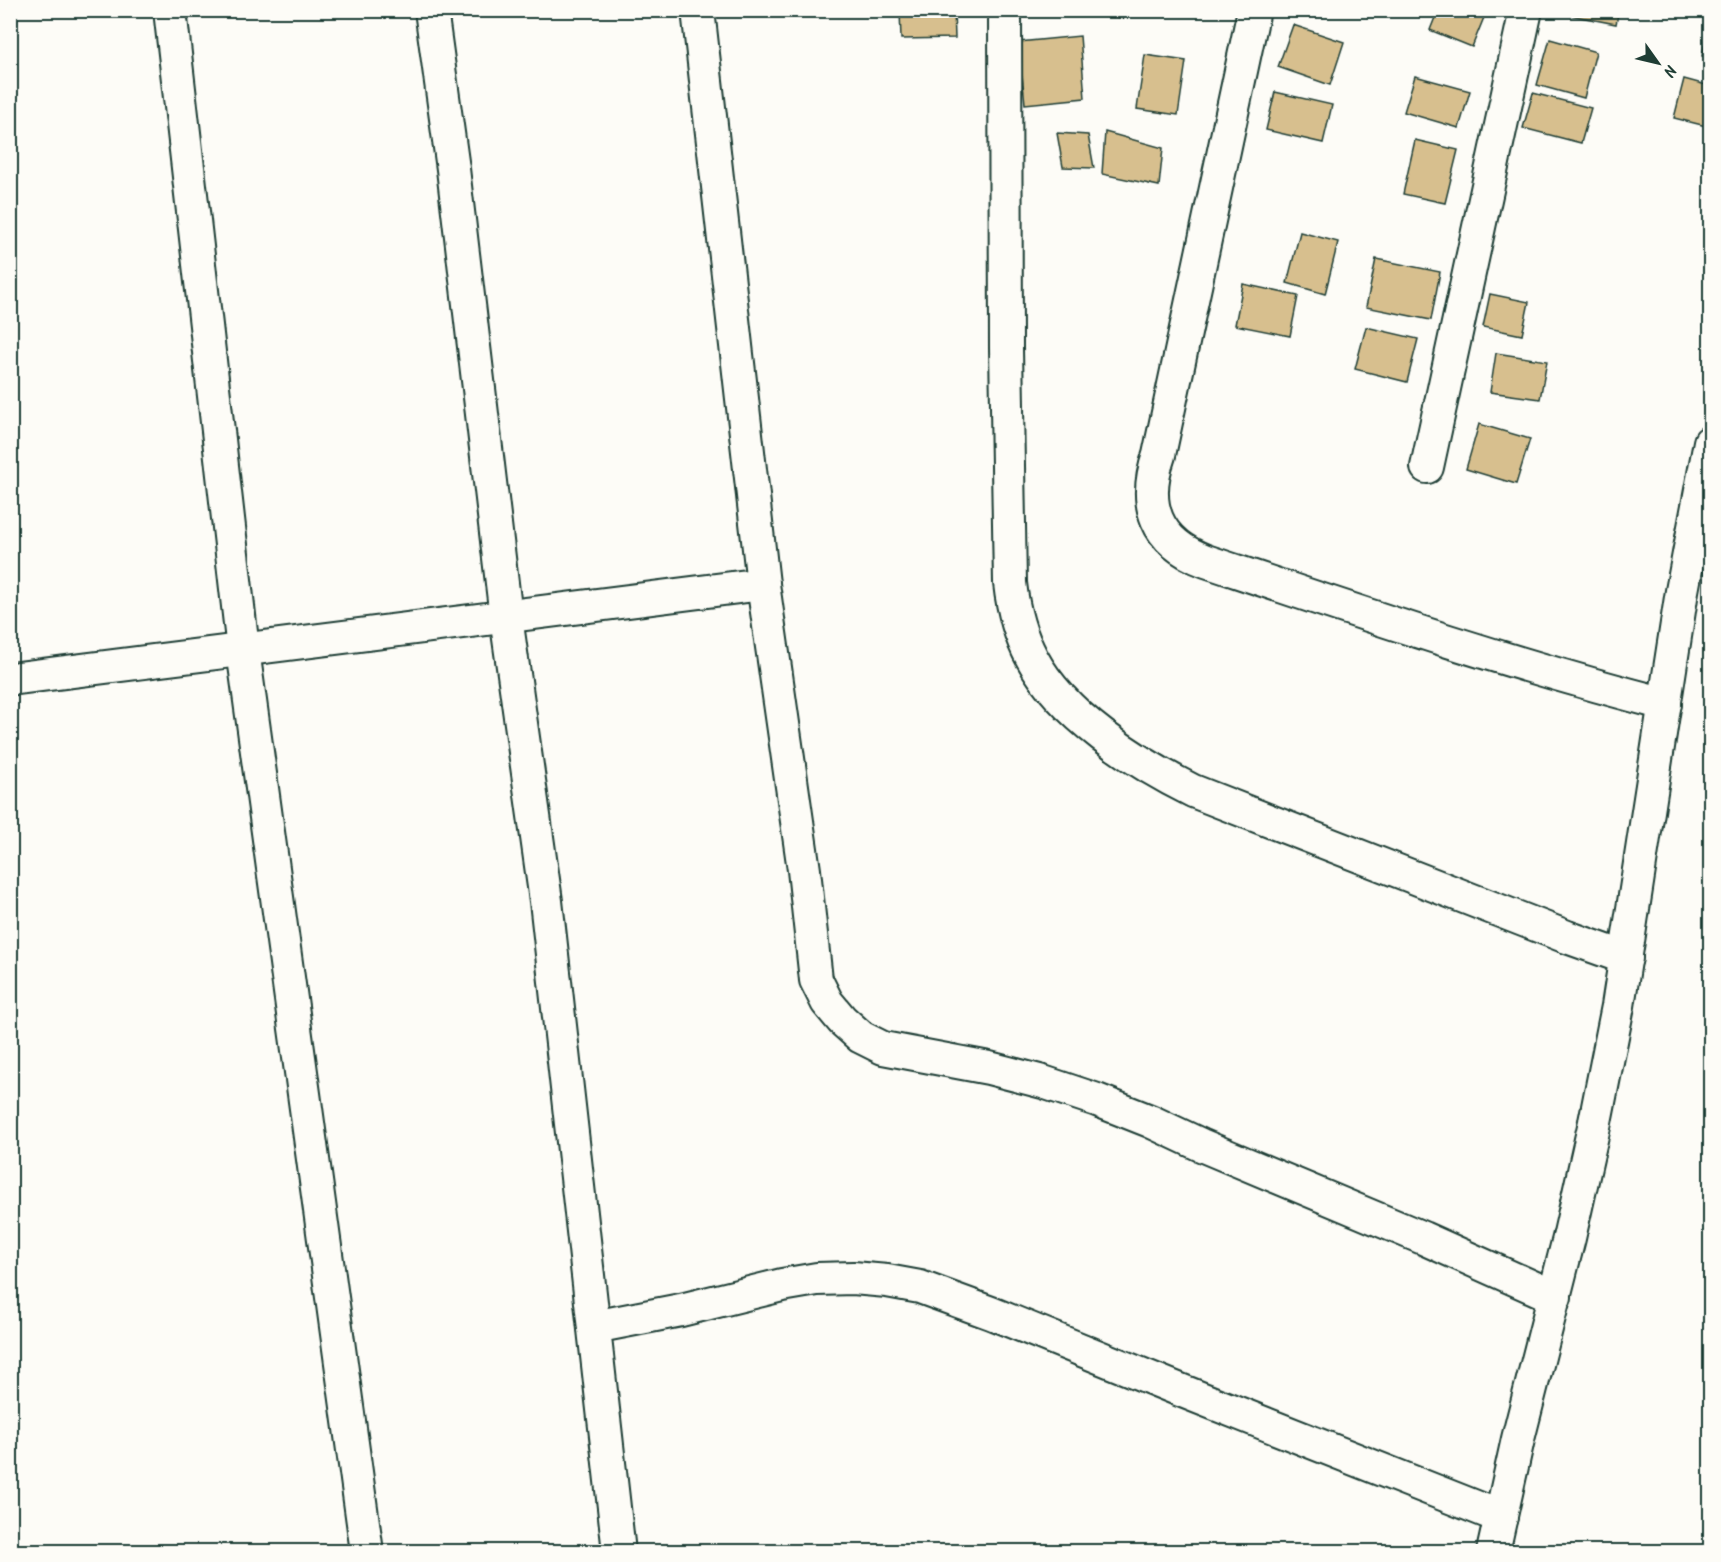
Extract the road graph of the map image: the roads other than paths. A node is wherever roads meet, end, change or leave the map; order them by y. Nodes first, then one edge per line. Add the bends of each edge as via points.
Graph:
1 (170, 10) edge
2 (431, 10) edge
3 (698, 10) edge
4 (1005, 10) edge
5 (1254, 10) edge
6 (1526, 10) edge
7 (1710, 442) edge
8 (1427, 467) dead end
9 (763, 584) junction
10 (506, 617) junction
11 (243, 650) junction
12 (10, 679) edge
13 (1665, 704) junction
14 (1626, 958) junction
15 (1555, 1297) junction
16 (594, 1327) junction
17 (1501, 1516) junction
18 (367, 1551) edge
19 (619, 1551) edge
20 (1493, 1551) edge

1 - 11 street
2 - 10 street
3 - 9 street
4 - 14 street via 1010,583 1021,635 1047,681 1109,740 1193,791
5 - 13 street via 1153,472 1150,491 1160,526 1180,548 1206,561 1585,684
6 - 8 street
7 - 13 street
9 - 10 street
9 - 15 street via 816,980 842,1020 883,1048 989,1068 1097,1100
10 - 11 street
10 - 16 street via 546,901
11 - 12 street
11 - 18 street
13 - 14 street
14 - 15 street via 1595,1122
15 - 17 street
16 - 17 street via 817,1280 853,1278 920,1287
16 - 19 street
17 - 20 street

